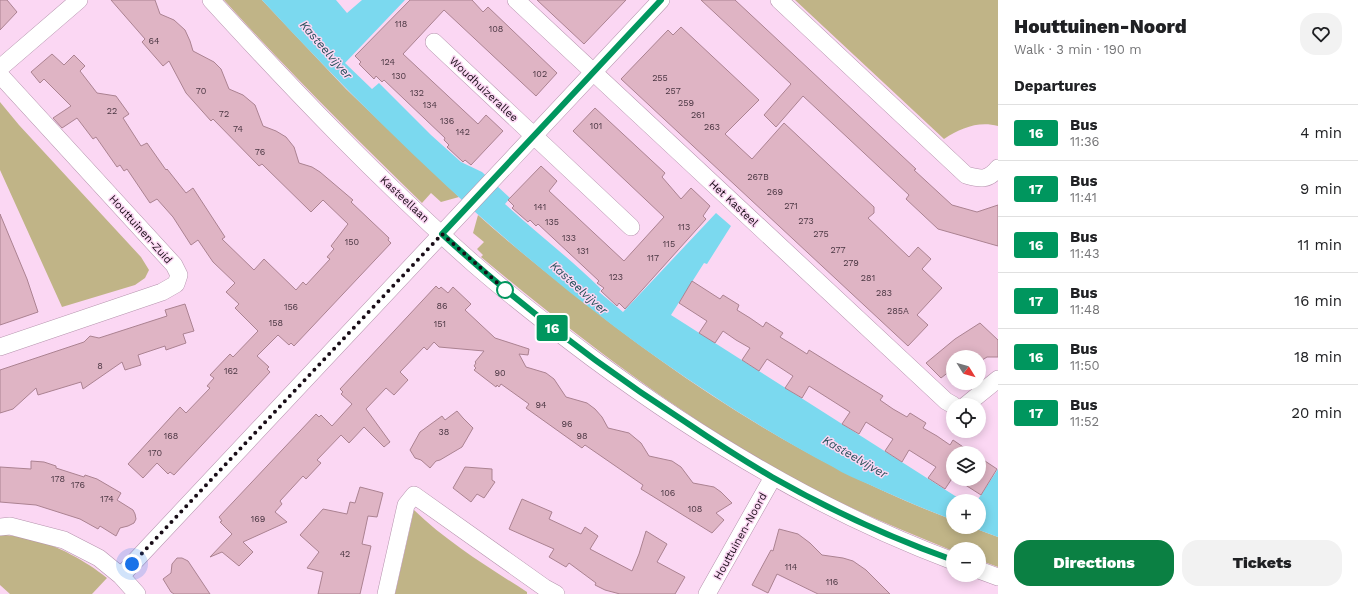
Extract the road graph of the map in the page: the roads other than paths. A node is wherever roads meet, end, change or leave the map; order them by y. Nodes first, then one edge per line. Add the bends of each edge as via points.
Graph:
1 (79, 0) edge
2 (211, 0) edge
3 (516, 0) edge
4 (661, 0) edge
5 (778, 0) edge
6 (434, 42) dead end
7 (0, 68) edge
8 (594, 72) junction
9 (0, 75) edge
10 (534, 136) junction
11 (998, 168) edge
12 (632, 227) dead end
13 (442, 234) junction
14 (0, 346) edge
15 (998, 379) edge
16 (975, 398) edge
17 (946, 400) edge
18 (773, 477) junction
19 (0, 527) edge
20 (946, 557) edge
21 (986, 573) edge
22 (121, 576) junction
23 (998, 577) edge
24 (548, 592) edge
25 (137, 594) edge
26 (386, 594) edge
27 (707, 594) edge

1 - 7 street
2 - 13 street, Kasteellaan via 332,128
3 - 8 street, Het Kasteel
4 - 8 street
5 - 11 street via 966,175 986,178 994,174
6 - 10 street, Woudhuizerallee
8 - 10 street
8 - 17 street, Het Kasteel
9 - 14 street, Houttuinen-Zuid via 174,265 179,275 176,284 162,292
10 - 12 street, Woudhuizerallee
10 - 13 street
13 - 18 street, Kasteellaan via 509,293 604,367 684,422
13 - 22 street
15 - 16 street
18 - 20 street, Kasteellaan via 842,514
18 - 27 street, Houttuinen-Noord
19 - 22 street via 10,526 64,540 99,558
21 - 23 street
22 - 25 street
24 - 26 street via 414,495 406,505

